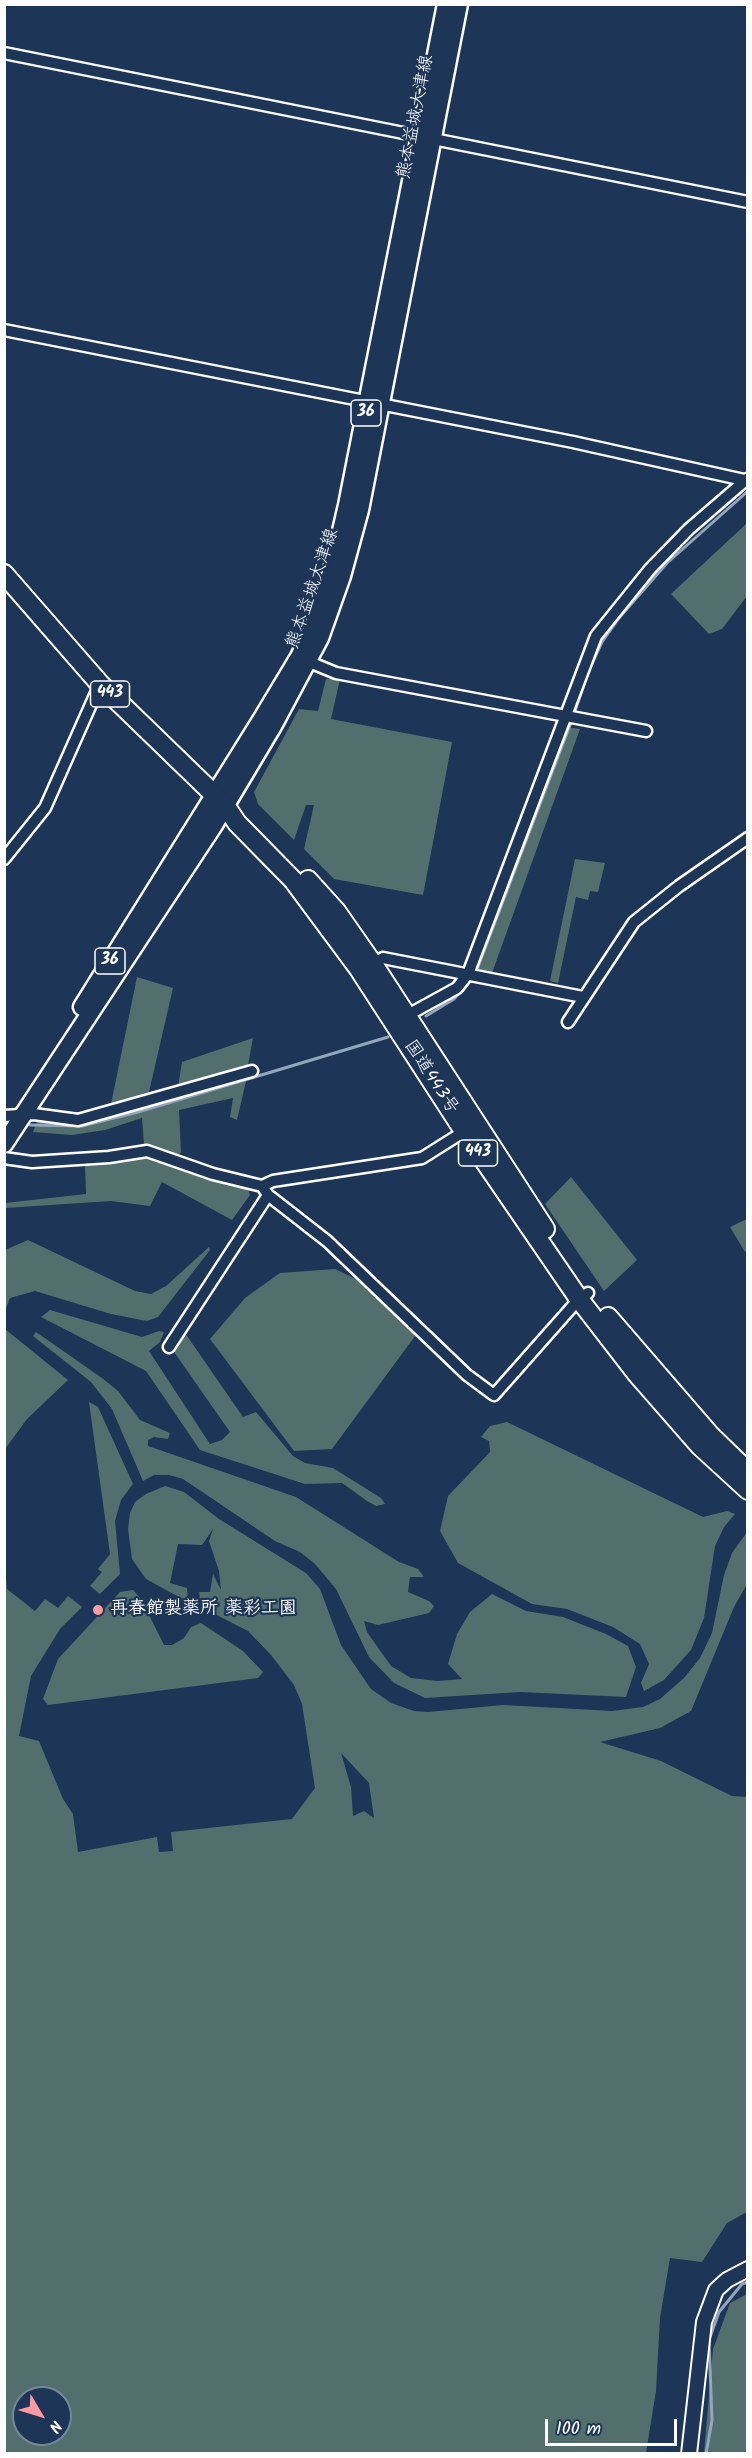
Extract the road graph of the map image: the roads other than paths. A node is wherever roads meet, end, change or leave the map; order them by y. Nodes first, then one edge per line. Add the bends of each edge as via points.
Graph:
1 (446, 4) edge
2 (459, 4) edge
3 (4, 53) edge
4 (426, 140) junction
5 (747, 202) edge
6 (4, 330) edge
7 (373, 404) junction
8 (746, 479) edge
9 (4, 574) edge
10 (304, 660) junction
11 (100, 684) junction
12 (570, 717) junction
13 (646, 731) dead end
14 (220, 800) junction
15 (747, 838) edge
16 (4, 860) edge
17 (373, 964) junction
18 (473, 975) junction
19 (583, 997) junction
20 (406, 1016) junction
21 (568, 1022) dead end
22 (252, 1071) dead end
23 (12, 1118) edge
24 (470, 1128) junction
25 (4, 1144) edge
26 (4, 1158) edge
27 (265, 1190) junction
28 (584, 1296) junction
29 (169, 1347) dead end
30 (747, 1472) edge
31 (747, 1490) edge
32 (747, 2269) edge
33 (689, 2454) edge

1 - 4 main road, 熊本益城大津線 / 36
2 - 4 main road, 熊本益城大津線 / 36
3 - 4 street
4 - 5 street
4 - 7 main road, 熊本益城大津線 / 36
6 - 7 street
7 - 8 street
7 - 10 main road, 熊本益城大津線 / 36 via 360,510 324,628
8 - 12 street via 658,561 606,622 589,653
9 - 11 highway, 国道443号 / 443
10 - 12 street via 336,673
10 - 14 main road, 熊本益城大津線 / 36
11 - 14 highway, 国道443号 / 443
11 - 16 street via 45,808
12 - 13 street
12 - 18 street
14 - 17 highway, 国道443号 / 443 via 244,815 290,860 336,911
14 - 23 main road, 熊本益城大津線 / 36
14 - 24 highway, 国道443号 / 443 via 323,917
15 - 19 street via 634,922
17 - 18 street via 383,958
17 - 20 highway, 国道443号 / 443
18 - 19 street
18 - 20 street
19 - 21 street
20 - 24 highway, 国道443号 / 443
22 - 23 street via 78,1120
23 - 25 main road, 熊本益城大津線 / 36
24 - 27 street via 422,1158 273,1181
24 - 28 highway, 国道443号 / 443
26 - 27 street via 32,1162 147,1151
27 - 28 street via 327,1241 467,1375 494,1395
27 - 29 street
28 - 30 highway, 国道443号 / 443
28 - 31 highway, 国道443号 / 443 via 652,1392 700,1446
32 - 33 street via 716,2290 704,2322

